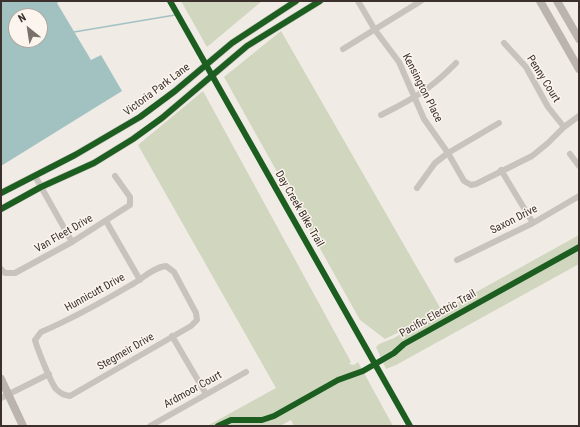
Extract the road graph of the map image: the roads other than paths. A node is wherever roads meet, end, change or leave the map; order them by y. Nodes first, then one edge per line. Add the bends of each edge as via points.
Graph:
1 (296, 1) edge
2 (320, 1) edge
3 (358, 1) edge
4 (421, 1) edge
5 (540, 1) edge
6 (557, 1) edge
7 (375, 30) junction
8 (579, 39) edge
9 (504, 42) dead end
10 (343, 49) dead end
11 (456, 63) dead end
12 (579, 69) edge
13 (415, 98) junction
14 (381, 115) dead end
15 (579, 116) edge
16 (499, 123) dead end
17 (564, 127) junction
18 (448, 153) junction
19 (570, 154) dead end
20 (579, 166) edge
21 (501, 170) junction
22 (34, 176) junction
23 (115, 176) dead end
24 (41, 187) junction
25 (417, 188) dead end
26 (1, 193) edge
27 (579, 196) edge
28 (1, 209) edge
29 (106, 221) junction
30 (533, 223) junction
31 (72, 242) junction
32 (457, 260) dead end
33 (3, 271) edge
34 (140, 280) junction
35 (196, 320) joint
36 (172, 336) junction
37 (246, 372) dead end
38 (49, 374) junction
39 (1, 378) edge
40 (206, 394) junction
41 (5, 396) edge
42 (23, 426) edge
43 (150, 426) edge

1 - 22 street, Victoria Park Lane via 249,31 140,117
2 - 24 street, Victoria Park Lane via 246,46 162,118 133,139 94,163
3 - 7 street, Kensington Place
4 - 7 street
5 - 12 main road
6 - 8 main road
7 - 10 street
7 - 13 street, Kensington Place via 399,62
9 - 17 street, Penny Court via 526,67 548,107
11 - 13 street via 438,82
13 - 14 street
13 - 18 street, Kensington Place via 424,118
15 - 17 street
16 - 18 street
17 - 21 street via 532,156
18 - 21 street, Kensington Place via 461,177 468,183 476,184
18 - 25 street via 435,163
19 - 20 street
21 - 30 street
22 - 24 street
22 - 26 street, Victoria Park Lane
23 - 29 street, Van Fleet Drive via 130,196 130,205
24 - 28 street, Victoria Park Lane
24 - 31 street
27 - 30 street, Saxon Drive
29 - 31 street, Van Fleet Drive
29 - 34 street
30 - 32 street, Saxon Drive
31 - 33 street, Van Fleet Drive via 15,273
34 - 35 street, Hunnicutt Drive via 159,267 166,266 174,272 194,308
34 - 38 street, Hunnicutt Drive via 40,332 35,340
35 - 36 street, Stegmeir Drive via 191,326
36 - 38 street, Stegmeir Drive via 70,396 63,395 55,388
36 - 40 street
37 - 40 street, Ardmoor Court
38 - 41 street
39 - 41 main road
40 - 43 street, Ardmoor Court
41 - 42 main road

